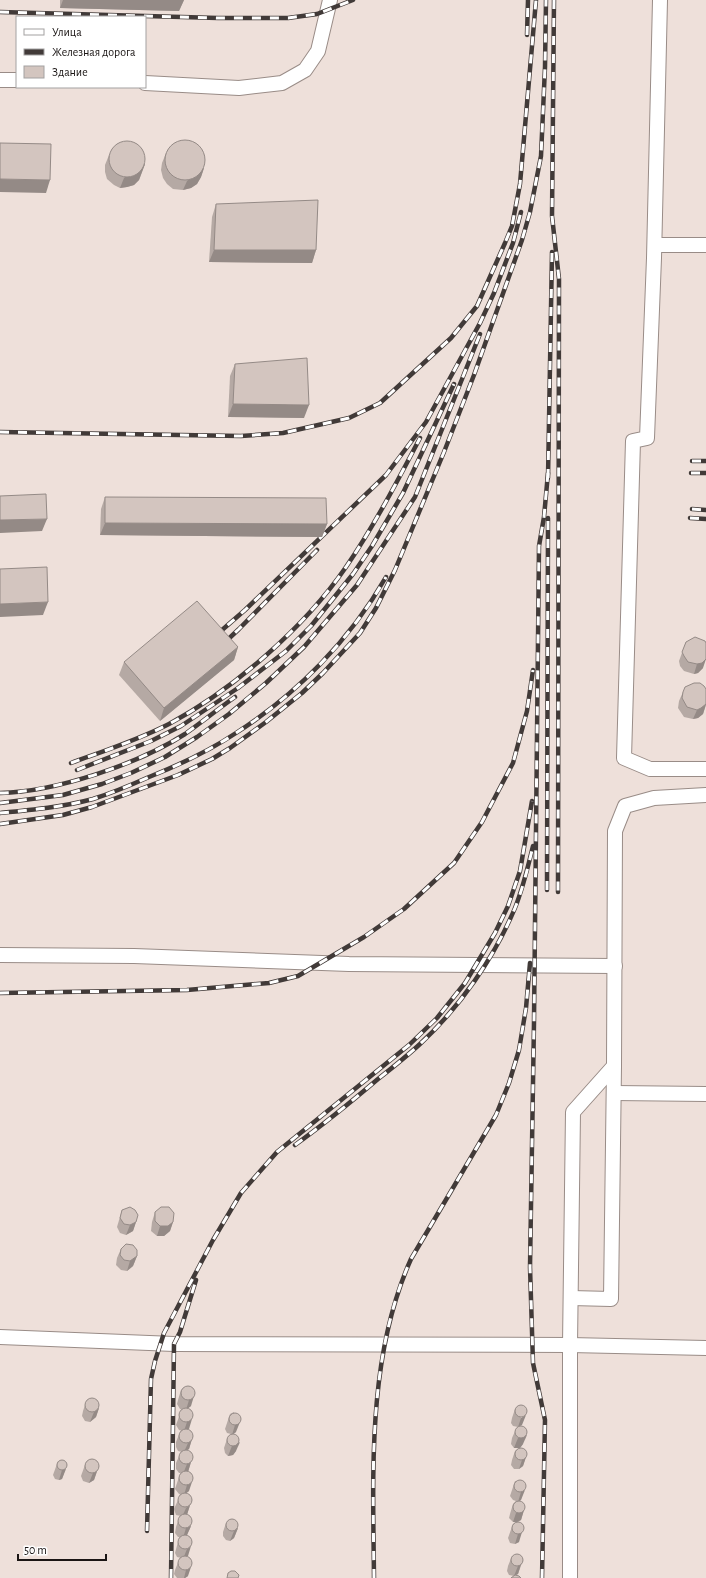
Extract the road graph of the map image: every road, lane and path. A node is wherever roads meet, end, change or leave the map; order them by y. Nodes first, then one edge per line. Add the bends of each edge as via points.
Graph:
1 (330, 0) edge
2 (660, 0) edge
3 (0, 80) edge
4 (16, 80) edge
5 (146, 83) edge
6 (654, 245) junction
7 (706, 245) edge
8 (706, 768) edge
9 (706, 795) edge
10 (0, 954) edge
11 (615, 966) junction
12 (614, 1066) junction
13 (614, 1093) junction
14 (706, 1094) edge
15 (571, 1298) junction
16 (0, 1337) edge
17 (570, 1346) junction
18 (706, 1348) edge
19 (570, 1578) edge

1 - 5 street via 318,50 305,70 282,83 239,88
2 - 6 street
3 - 4 street
6 - 7 street
6 - 8 street via 647,438 633,441 624,758 650,768
9 - 11 street via 654,798 625,806 615,831
10 - 11 street via 348,964
11 - 12 street
12 - 13 street
12 - 15 street via 573,1112
13 - 14 street
13 - 15 street via 611,1299
15 - 17 street
16 - 17 street via 174,1344
17 - 18 street
17 - 19 street

